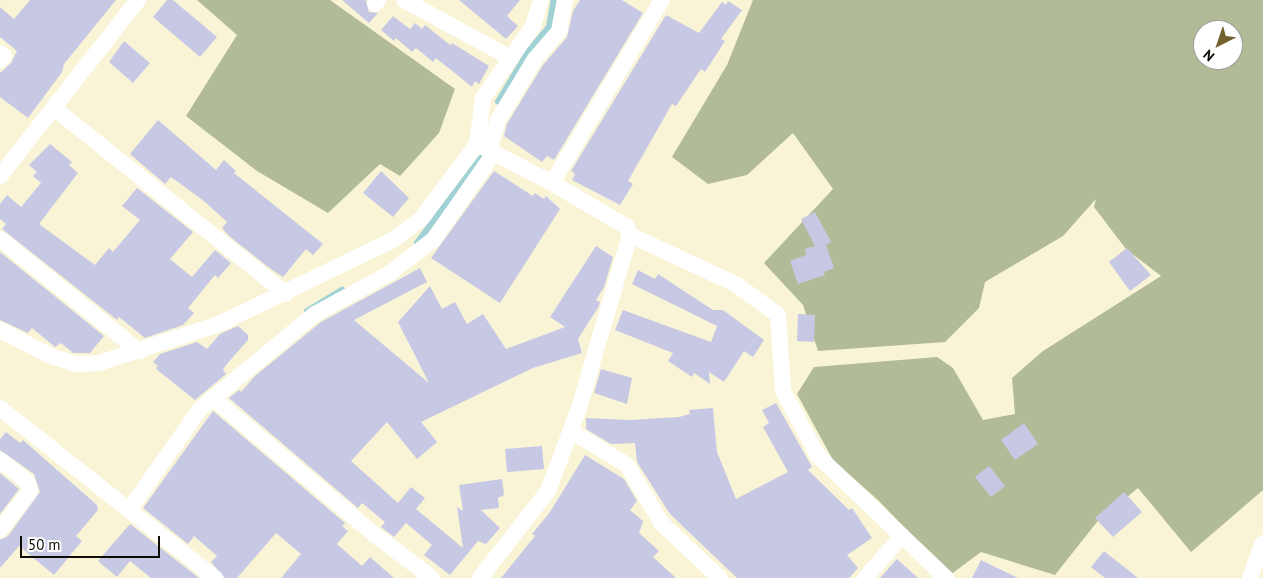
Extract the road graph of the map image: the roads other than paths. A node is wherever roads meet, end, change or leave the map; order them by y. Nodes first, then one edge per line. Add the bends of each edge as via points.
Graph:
1 (138, 0) edge
2 (404, 0) edge
3 (541, 0) edge
4 (565, 0) edge
5 (662, 0) edge
6 (0, 53) edge
7 (510, 57) junction
8 (0, 60) edge
9 (54, 108) junction
10 (487, 148) junction
11 (0, 176) edge
12 (552, 183) junction
13 (630, 236) junction
14 (0, 238) edge
15 (286, 294) junction
16 (0, 330) edge
17 (139, 351) junction
18 (214, 399) junction
19 (0, 408) edge
20 (572, 431) junction
21 (0, 460) edge
22 (129, 510) junction
23 (0, 530) edge
24 (902, 536) junction
25 (1263, 543) edge
26 (214, 578) edge
27 (432, 578) edge
28 (480, 578) edge
29 (720, 578) edge
30 (865, 578) edge
31 (946, 578) edge
32 (1250, 578) edge

1 - 9 street
2 - 7 street
3 - 7 street via 533,26
4 - 10 street via 559,31 535,59 498,120
5 - 12 street
6 - 8 street via 4,56
7 - 10 street via 483,98
9 - 11 street
9 - 15 street
10 - 12 street
10 - 15 street via 421,219 393,240
10 - 18 street via 434,239 390,273 315,314
12 - 13 street via 627,227
13 - 20 street
13 - 24 street via 737,285 778,315 783,391 818,456
14 - 17 street
15 - 17 street via 219,324
16 - 17 street via 51,356 76,364 99,363
18 - 22 street via 200,409
18 - 27 street via 375,535
19 - 22 street
20 - 28 street via 548,491
20 - 29 street via 628,465 662,524
21 - 23 street via 27,482 30,491
22 - 26 street
24 - 30 street
24 - 31 street
25 - 32 street

